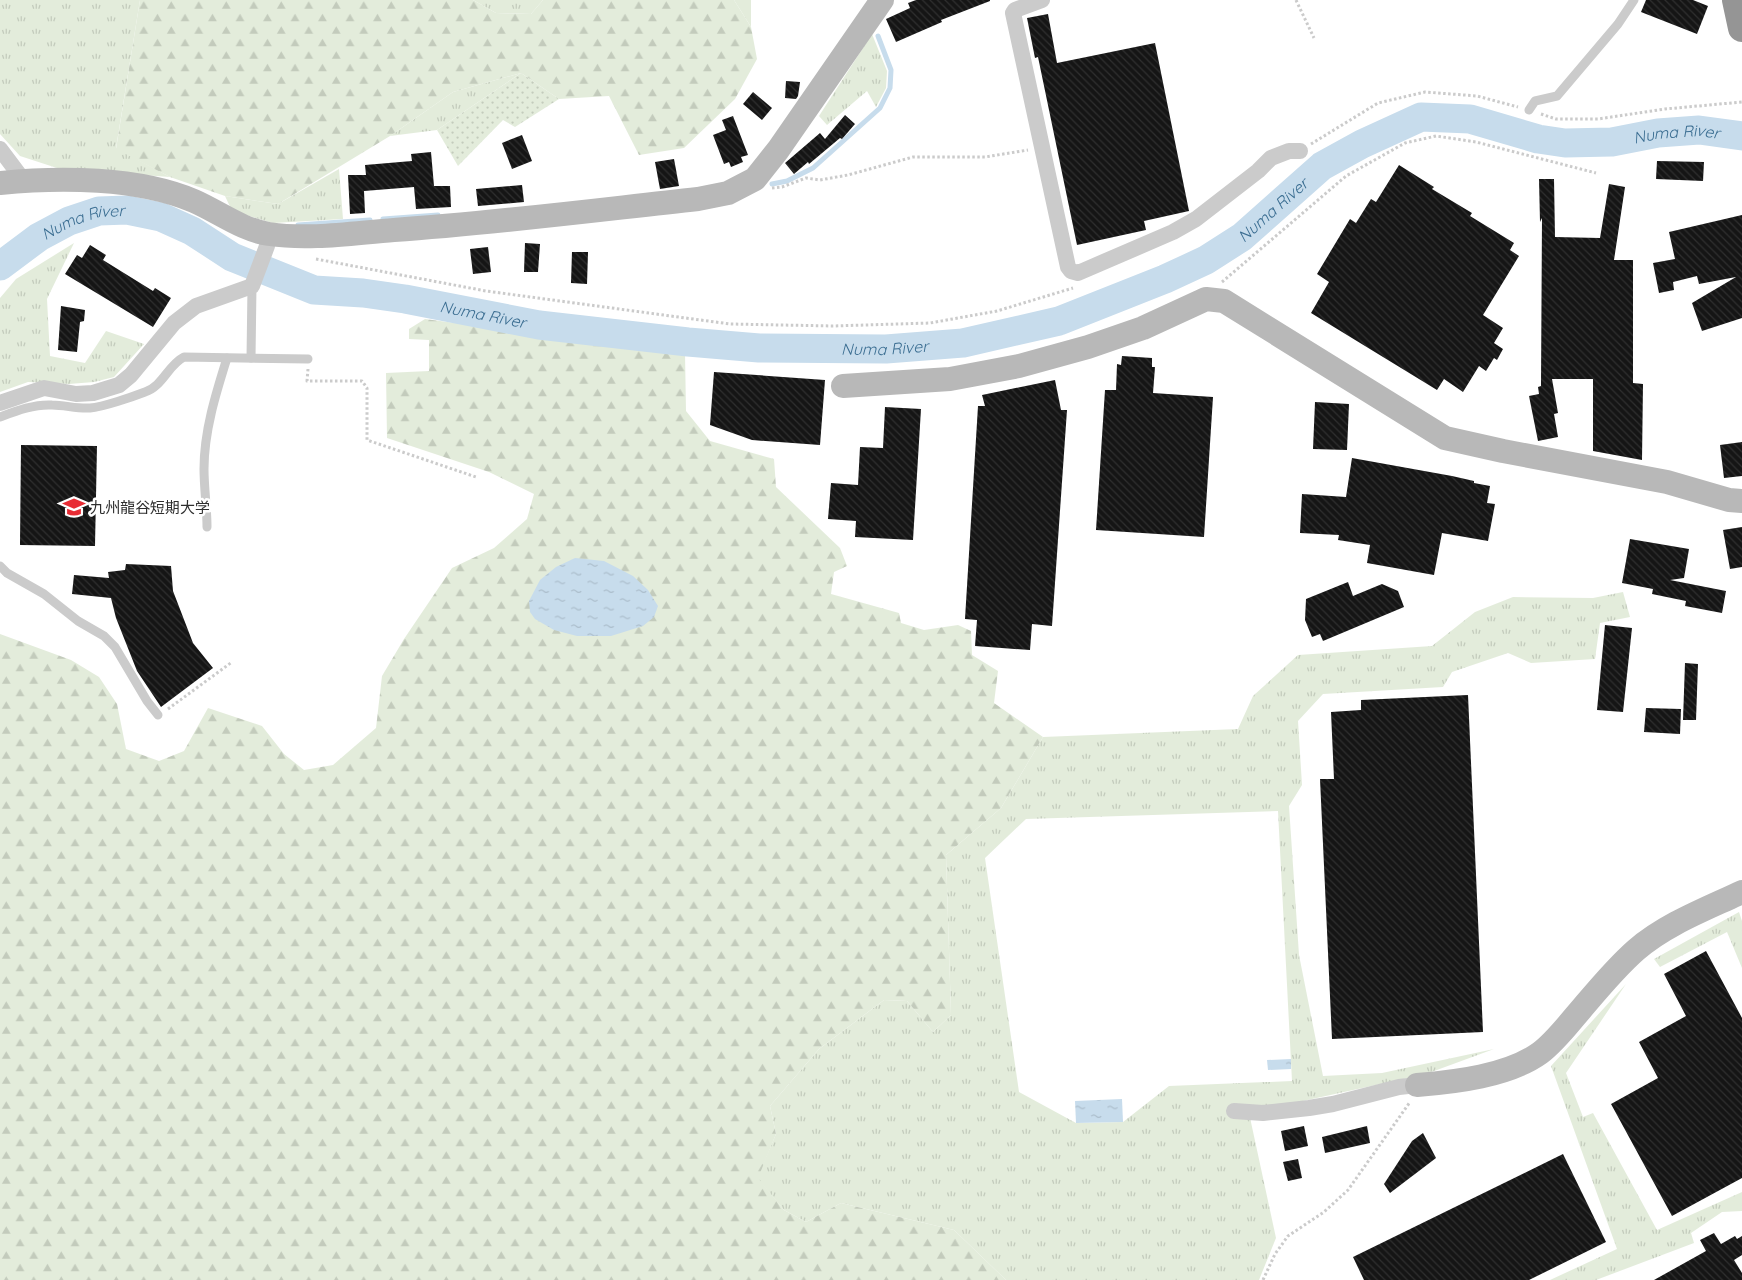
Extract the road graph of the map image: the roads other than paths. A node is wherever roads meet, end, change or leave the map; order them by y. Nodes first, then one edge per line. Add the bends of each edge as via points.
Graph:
1 (882, 0) edge
2 (1042, 0) edge
3 (1634, 0) edge
4 (1736, 0) edge
5 (1742, 28) edge
6 (1529, 110) road end
7 (0, 149) edge
8 (1300, 151) road end
9 (24, 180) junction
10 (0, 183) edge
11 (268, 240) junction
12 (252, 286) junction
13 (227, 358) junction
14 (251, 358) junction
15 (308, 359) road end
16 (843, 386) dead end
17 (0, 403) edge
18 (0, 417) edge
19 (1742, 501) edge
20 (207, 527) dead end
21 (0, 566) edge
22 (158, 715) road end
23 (1742, 892) edge
24 (1416, 1085) joint
25 (1234, 1111) dead end

1 - 11 street via 755,179 728,193 469,225
2 - 8 street via 1013,13 1071,271 1078,273 1173,232 1196,219 1271,158 1289,151
3 - 6 lane via 1618,24 1556,96 1535,101
4 - 5 highway
7 - 9 street
9 - 10 street
9 - 11 street via 128,183 166,190
11 - 12 street
12 - 14 lane
12 - 17 street via 196,306 181,317 119,385 94,393 76,394 44,388
13 - 14 lane
13 - 18 lane via 184,357 175,361 158,384 147,392 107,404 91,408 29,407
13 - 20 lane via 207,435 204,468
14 - 15 lane
16 - 19 street via 950,378 1019,366 1143,328 1206,299 1224,301 1445,438 1667,482
21 - 22 lane via 104,636 115,647
23 - 24 street via 1672,926 1636,950 1540,1053 1514,1066 1486,1074
24 - 25 street via 1317,1107 1263,1114

